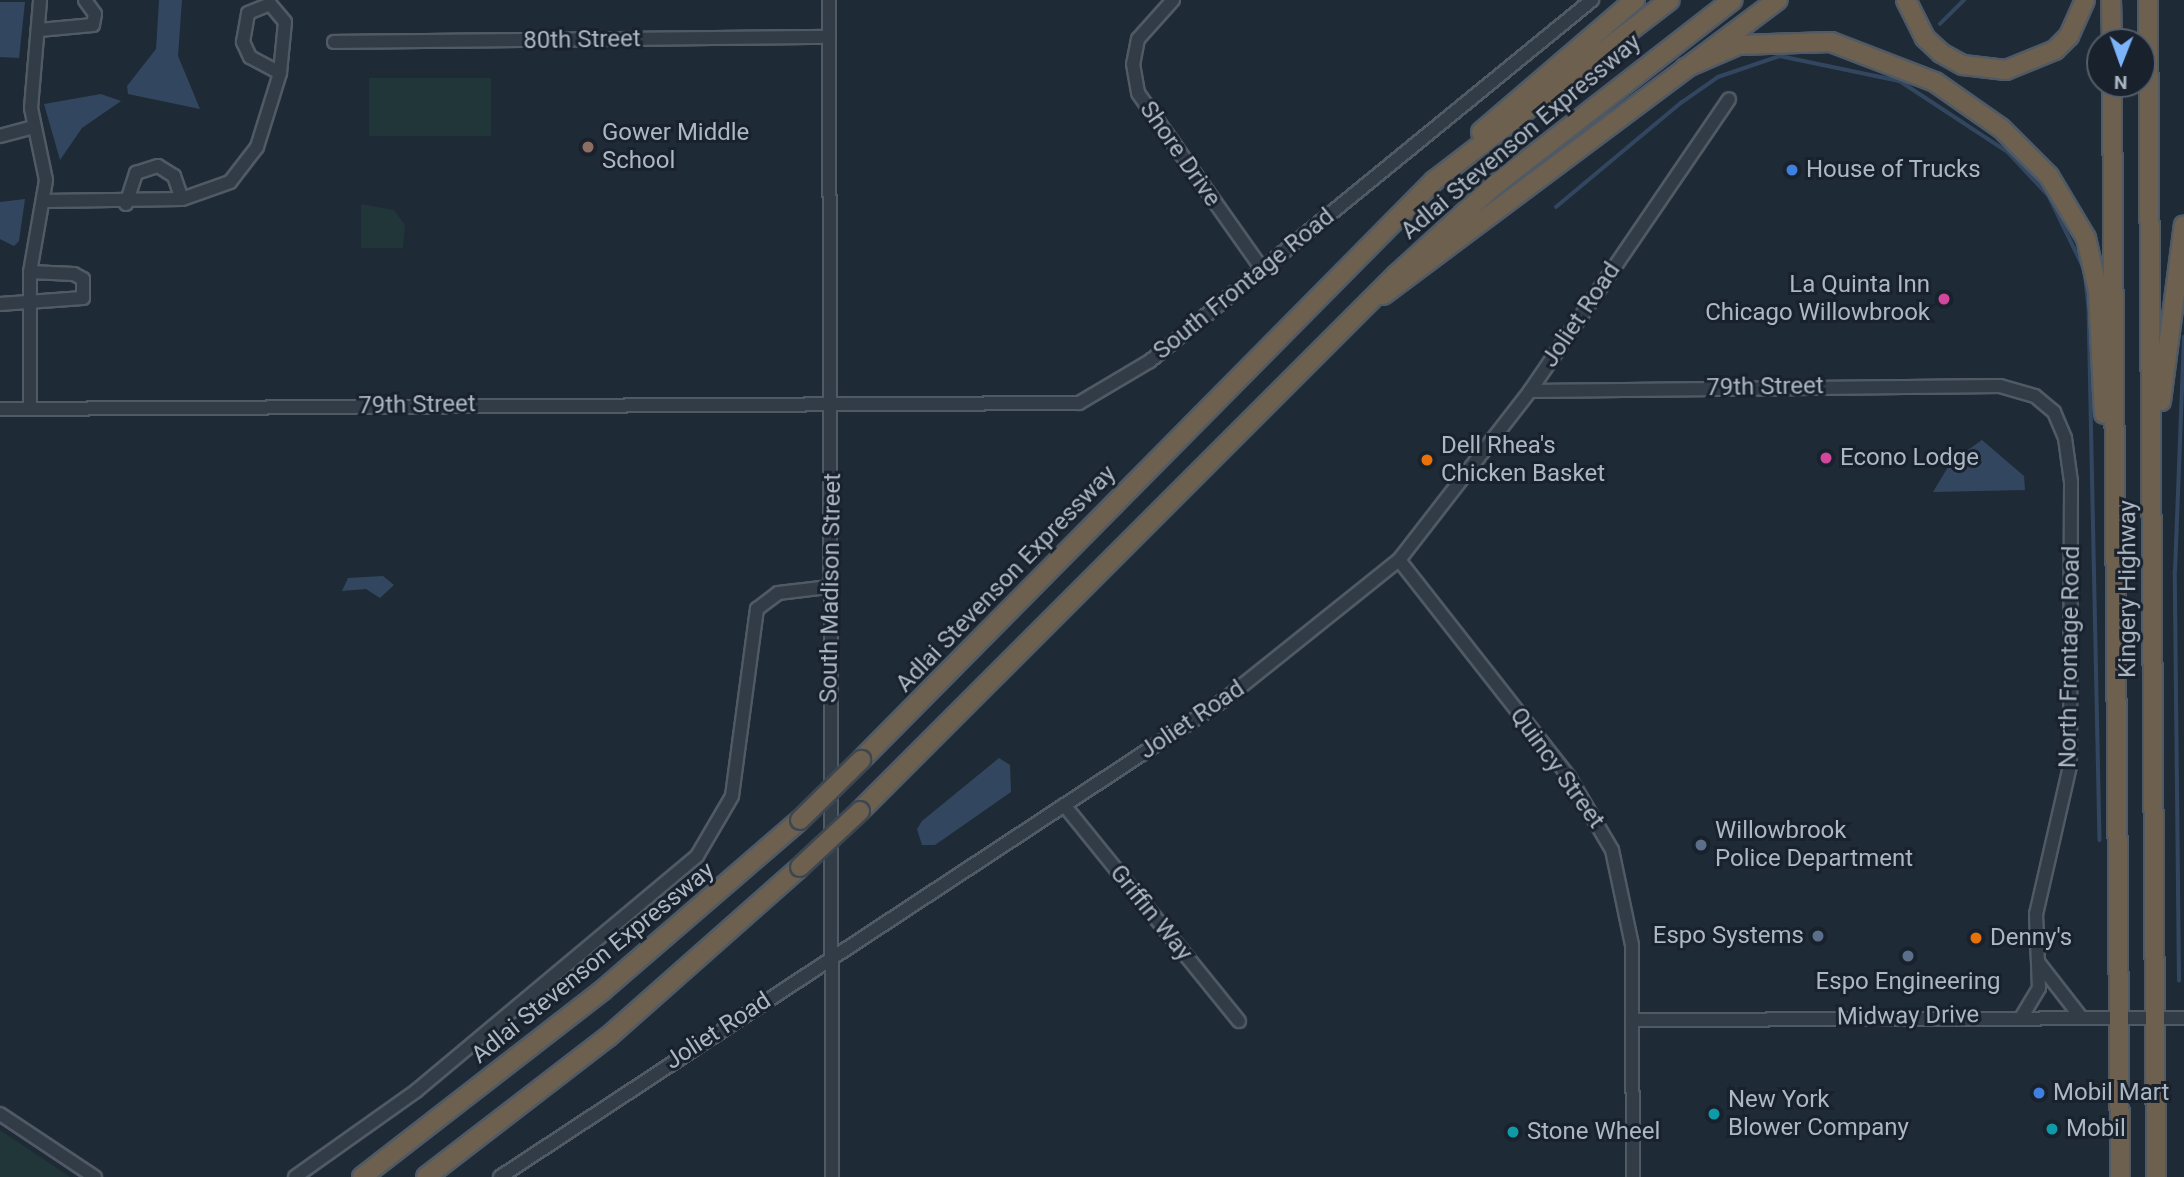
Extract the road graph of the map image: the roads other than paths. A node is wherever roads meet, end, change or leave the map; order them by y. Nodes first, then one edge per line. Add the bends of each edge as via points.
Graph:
1 (40, 0) edge
2 (85, 0) edge
3 (829, 0) edge
4 (1173, 0) edge
5 (1592, 0) edge
6 (1635, 0) edge
7 (1671, 0) edge
8 (1733, 0) edge
9 (1778, 0) edge
10 (1906, 0) edge
11 (2085, 0) edge
12 (2111, 0) edge
13 (2148, 0) edge
14 (2112, 28) edge
15 (39, 30) junction
16 (829, 37) junction
17 (334, 42) dead end
18 (1685, 68) junction
19 (280, 73) junction
20 (2112, 98) edge
21 (1729, 99) dead end
22 (34, 127) junction
23 (0, 136) edge
24 (1434, 181) junction
25 (182, 199) junction
26 (44, 201) junction
27 (126, 204) junction
28 (2184, 225) edge
29 (1262, 269) junction
30 (30, 272) junction
31 (1367, 302) junction
32 (0, 304) edge
33 (30, 304) junction
34 (2000, 386) joint
35 (1530, 391) junction
36 (834, 401) junction
37 (0, 409) edge
38 (30, 409) junction
39 (2113, 478) junction
40 (2152, 478) junction
41 (1399, 560) junction
42 (828, 587) junction
43 (1064, 805) junction
44 (831, 959) junction
45 (2038, 962) junction
46 (2022, 1016) junction
47 (2080, 1016) junction
48 (2118, 1016) junction
49 (2156, 1017) junction
50 (2184, 1018) edge
51 (1633, 1020) junction
52 (1239, 1021) dead end
53 (0, 1114) edge
54 (95, 1177) edge
55 (295, 1177) edge
56 (362, 1177) edge
57 (426, 1177) edge
58 (500, 1177) edge
59 (832, 1177) edge
60 (1633, 1177) edge
61 (2120, 1177) edge
62 (2156, 1177) edge

1 - 15 street
2 - 15 street via 95,14 93,25
3 - 16 street, South Madison Street
4 - 29 street, Shore Drive via 1138,39 1133,64 1138,93
5 - 29 street, South Frontage Road
6 - 24 highway via 1493,119
7 - 24 highway, Adlai Stevenson Expressway
8 - 31 highway, Adlai Stevenson Expressway via 1495,185
9 - 18 highway
10 - 11 highway via 1925,38 1941,53 1963,65 2006,71 2055,50 2069,36
12 - 14 highway
13 - 40 highway, Kingery Highway
15 - 22 street
16 - 17 street, 80th Street
16 - 36 street, South Madison Street
18 - 31 highway via 1403,285
18 - 39 highway via 1738,45 1830,42 1936,82 2027,152 2066,197 2086,238 2098,291 2099,377
19 - 19 street via 285,22 270,4 257,6 242,25 243,42 250,57
19 - 25 street via 244,168 230,182
20 - 39 highway, Kingery Highway
21 - 35 street, Joliet Road
22 - 23 street
22 - 26 street via 45,163
24 - 56 highway, Adlai Stevenson Expressway, bridge via 800,820 603,990
25 - 27 street
25 - 27 street via 174,176 158,166 136,173
26 - 27 street
26 - 30 street
28 - 40 highway
29 - 36 street, South Frontage Road via 1150,361 1079,403
30 - 33 street
30 - 33 street via 74,274 86,288 72,303
31 - 57 highway, Adlai Stevenson Expressway, bridge via 800,867 608,1037
32 - 33 street
33 - 38 street
34 - 35 street, 79th Street
34 - 45 street, North Frontage Road via 2035,396 2054,412 2065,438 2071,482 2070,766 2036,914
35 - 41 street, Joliet Road
36 - 38 street, 79th Street
36 - 42 street, South Madison Street
37 - 38 street, 79th Street
39 - 48 highway, Kingery Highway
40 - 49 highway, Kingery Highway
41 - 43 street, Joliet Road via 1262,673
41 - 51 street, Quincy Street via 1569,777 1603,830 1628,909
42 - 44 street, South Madison Street
42 - 55 street via 778,593 757,609 732,796 697,856 416,1091
43 - 44 street, Joliet Road
43 - 52 street, Griffin Way
44 - 58 street, Joliet Road
44 - 59 street, South Madison Street
45 - 46 street, North Frontage Road via 2039,988
45 - 47 street
46 - 47 street, Midway Drive
46 - 51 street, Midway Drive
47 - 48 street, Midway Drive
48 - 49 street, Midway Drive
48 - 61 highway, Kingery Highway
49 - 50 street, Midway Drive
49 - 62 highway, Kingery Highway
51 - 60 street, Quincy Street
53 - 54 street

